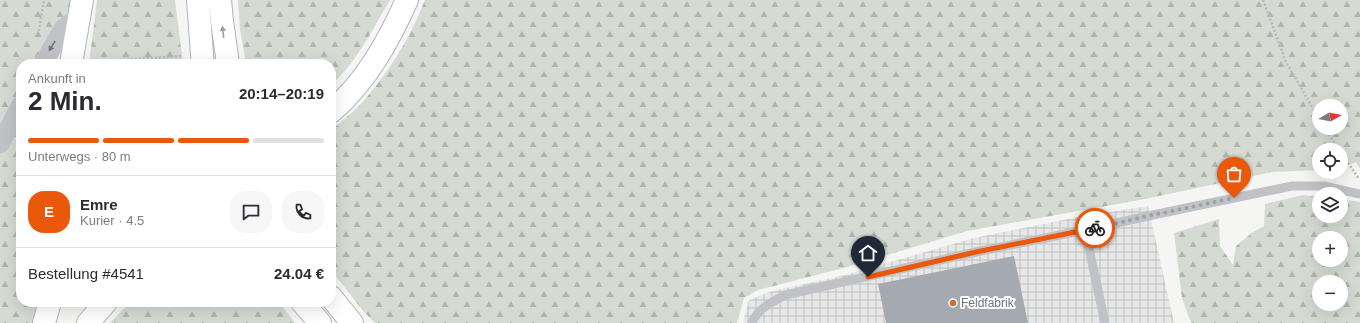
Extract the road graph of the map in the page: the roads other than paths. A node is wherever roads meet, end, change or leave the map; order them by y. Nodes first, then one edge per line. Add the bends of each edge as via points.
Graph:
1 (198, 0) edge
2 (220, 0) edge
3 (407, 0) edge
4 (80, 9) edge
5 (46, 59) edge
6 (72, 59) edge
7 (196, 59) edge
8 (227, 59) edge
9 (336, 108) edge
10 (16, 114) edge
11 (0, 144) edge
12 (1360, 194) edge
13 (1085, 230) junction
14 (336, 303) edge
15 (49, 307) edge
16 (102, 307) edge
17 (306, 307) edge
18 (44, 323) edge
19 (88, 323) edge
20 (320, 323) edge
21 (352, 323) edge
22 (752, 323) edge
23 (1105, 323) edge

1 - 7 main road via 202,55
8 -> 2 main road
3 - 9 main road via 374,62
4 -> 5 street via 63,29
4 - 6 main road
10 - 11 street
12 - 13 lane via 1324,186 1292,186
13 - 22 lane via 785,295 766,305
13 - 23 lane
14 - 21 main road
15 - 18 main road
16 - 19 main road
17 - 20 main road

